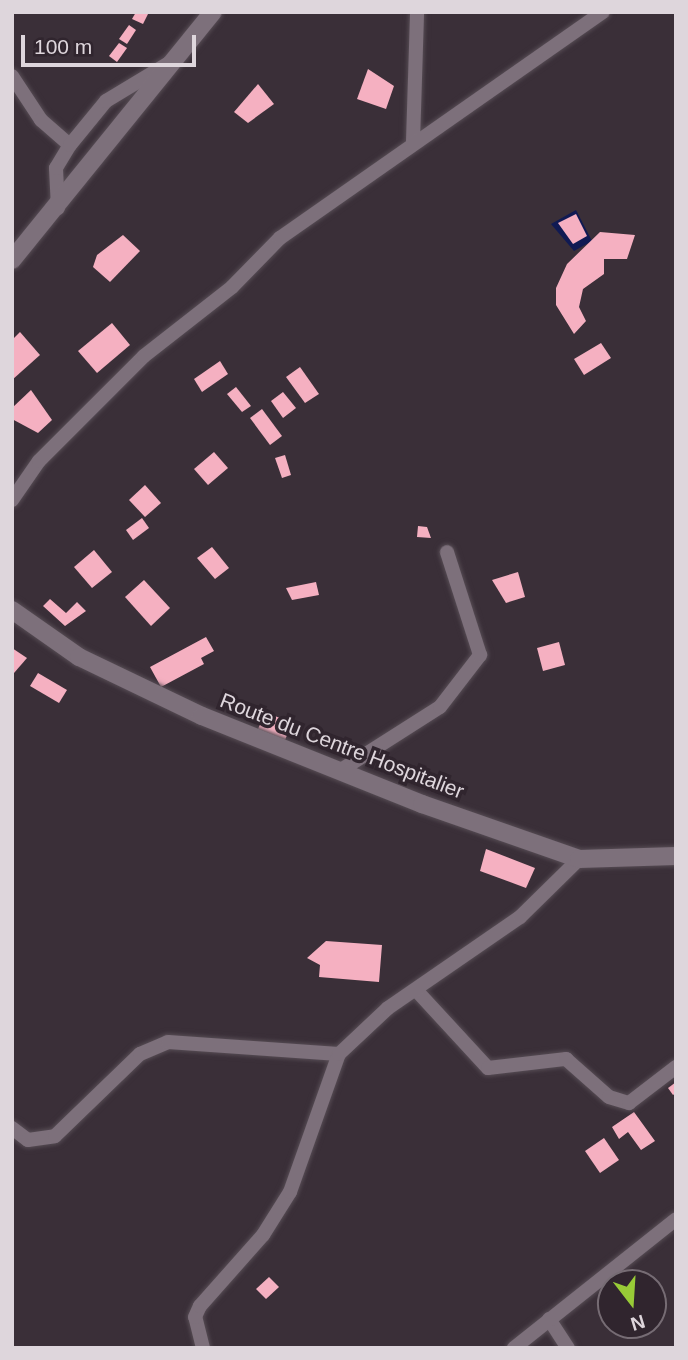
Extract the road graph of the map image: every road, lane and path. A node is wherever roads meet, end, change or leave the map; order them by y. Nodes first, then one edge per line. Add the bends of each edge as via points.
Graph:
1 (213, 12) edge
2 (417, 12) edge
3 (603, 12) edge
4 (183, 55) junction
5 (12, 76) edge
6 (413, 142) junction
7 (70, 145) junction
8 (58, 208) junction
9 (12, 260) edge
10 (12, 500) edge
11 (447, 552) dead end
12 (12, 610) edge
13 (341, 770) junction
14 (676, 856) edge
15 (579, 859) junction
16 (416, 990) junction
17 (340, 1054) junction
18 (676, 1067) edge
19 (12, 1128) edge
20 (676, 1219) edge
21 (549, 1319) junction
22 (203, 1348) edge
23 (514, 1348) edge
24 (568, 1348) edge

1 - 4 street
2 - 6 street
3 - 6 street
4 - 7 street via 106,101
4 - 8 street
5 - 7 street via 41,120
6 - 10 street via 280,239 232,287 144,356 39,461
7 - 8 street via 54,178
8 - 9 street
11 - 13 street via 480,655 440,707
12 - 13 street, Route du Centre Hospitalier via 79,657 202,716
13 - 15 street, Route du Centre Hospitalier
14 - 15 street, Route du Centre Hospitalier
15 - 16 street via 503,930
16 - 17 street
16 - 18 street via 488,1068 566,1059 609,1097 629,1103
17 - 19 street via 168,1042 140,1054 55,1136 28,1140
17 - 22 street via 289,1192 195,1317
20 - 21 street
21 - 23 street
21 - 24 street

